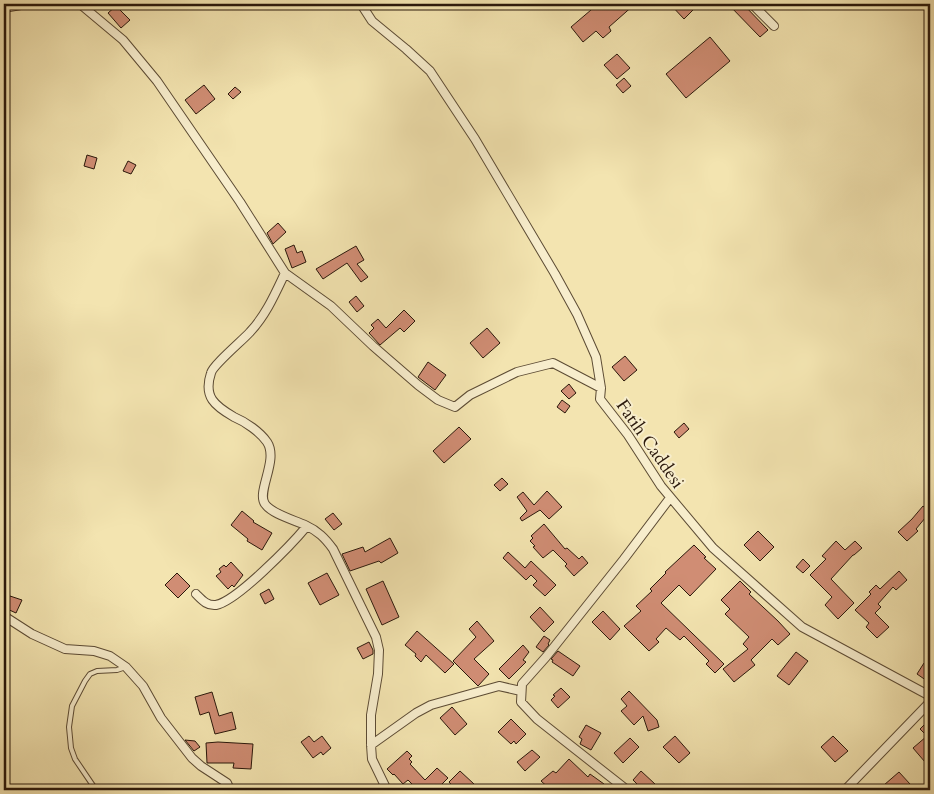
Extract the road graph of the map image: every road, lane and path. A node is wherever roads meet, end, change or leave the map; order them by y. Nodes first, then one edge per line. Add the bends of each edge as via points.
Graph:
1 (26, 4) edge
2 (80, 4) edge
3 (361, 4) edge
4 (752, 4) edge
5 (4, 8) edge
6 (774, 26) dead end
7 (285, 273) junction
8 (601, 388) junction
9 (670, 498) junction
10 (308, 526) junction
11 (196, 594) dead end
12 (4, 616) edge
13 (126, 667) junction
14 (521, 691) junction
15 (930, 696) edge
16 (930, 702) edge
17 (371, 745) junction
18 (94, 787) dead end
19 (621, 789) edge
20 (230, 790) edge
21 (387, 790) edge
22 (845, 790) edge

1 - 5 street
2 - 7 street via 124,40 157,81
3 - 8 street, Fatih Caddesi via 372,21 430,72 475,139 577,314 596,357
4 - 6 street
7 - 8 street via 331,306 418,385 438,400 455,407 470,395 517,372 553,363
7 - 10 street via 271,303 251,331 211,370 208,387 216,405 260,434 268,443 271,455 263,502 274,511
8 - 9 street, Fatih Caddesi via 600,399
9 - 14 street via 522,684
9 - 15 street, Fatih Caddesi via 713,548 802,627
10 - 11 street via 233,596 217,605 210,605
10 - 17 street via 334,549 376,636 378,674
12 - 13 street via 32,634 66,649 102,653
13 - 18 lane via 90,674 72,706 71,748
13 - 20 street via 143,686 161,718 192,758 227,783
14 - 17 street via 499,686 431,704
14 - 19 street via 521,702 537,719
16 - 22 street
17 - 21 street via 372,759

